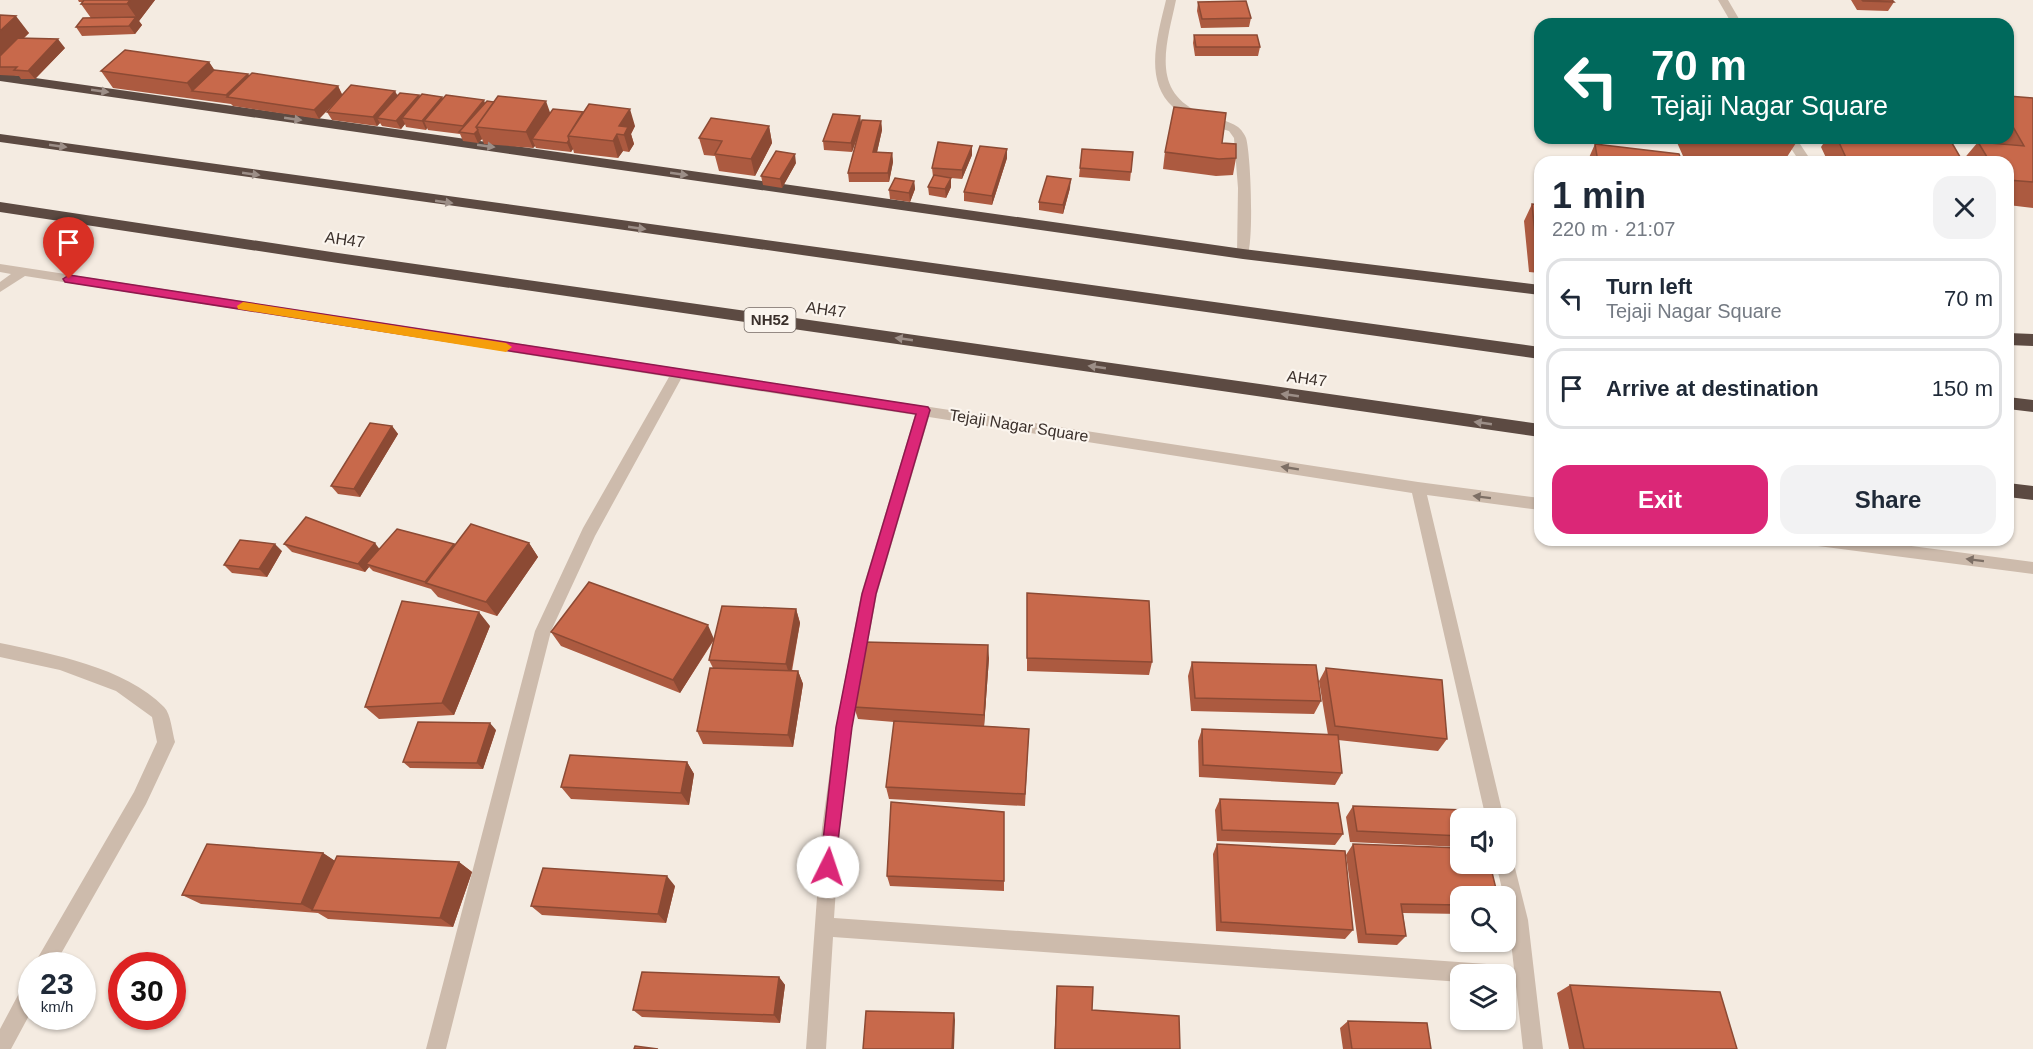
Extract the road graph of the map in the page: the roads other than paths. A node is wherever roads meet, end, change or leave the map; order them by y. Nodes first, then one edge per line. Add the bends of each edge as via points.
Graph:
1 (1171, 0) edge
2 (1723, 0) edge
3 (1734, 18) edge
4 (0, 77) edge
5 (0, 138) edge
6 (0, 207) edge
7 (1243, 254) junction
8 (0, 268) edge
9 (22, 272) junction
10 (0, 288) edge
11 (1534, 289) edge
12 (2014, 339) edge
13 (2033, 340) edge
14 (1534, 352) edge
15 (677, 374) junction
16 (2014, 404) edge
17 (2033, 406) edge
18 (924, 410) junction
19 (1534, 430) edge
20 (1419, 488) junction
21 (2014, 491) edge
22 (2033, 493) edge
23 (1534, 503) edge
24 (1864, 546) edge
25 (2033, 568) edge
26 (0, 650) edge
27 (1492, 808) edge
28 (1508, 874) edge
29 (824, 927) junction
30 (52, 952) edge
31 (1450, 971) edge
32 (1516, 976) edge
33 (1526, 977) junction
34 (18, 1015) edge
35 (0, 1049) edge
36 (436, 1049) edge
37 (816, 1049) edge
38 (1533, 1049) edge

1 - 7 street via 1161,44 1162,83 1178,106 1233,129 1240,137
2 - 3 street
4 -> 7 highway
5 -> 14 highway
19 -> 6 highway, AH47 / NH52
7 - 11 highway
8 - 9 street, Tejaji Nagar Square
9 - 10 street
9 - 15 street, Tejaji Nagar Square
12 - 13 highway
15 - 18 street, Tejaji Nagar Square
15 - 36 street via 584,540 543,631
16 - 17 highway
20 -> 18 street, Tejaji Nagar Square
18 - 29 street via 869,594 844,727
23 -> 20 street, Tejaji Nagar Square
20 - 27 street
21 - 22 highway
25 -> 24 street
26 - 30 street via 60,663 122,686 159,713 166,742 140,798
28 - 33 street via 1519,920
29 - 31 street
29 - 37 street
32 - 33 street
33 - 38 street
34 - 35 street

